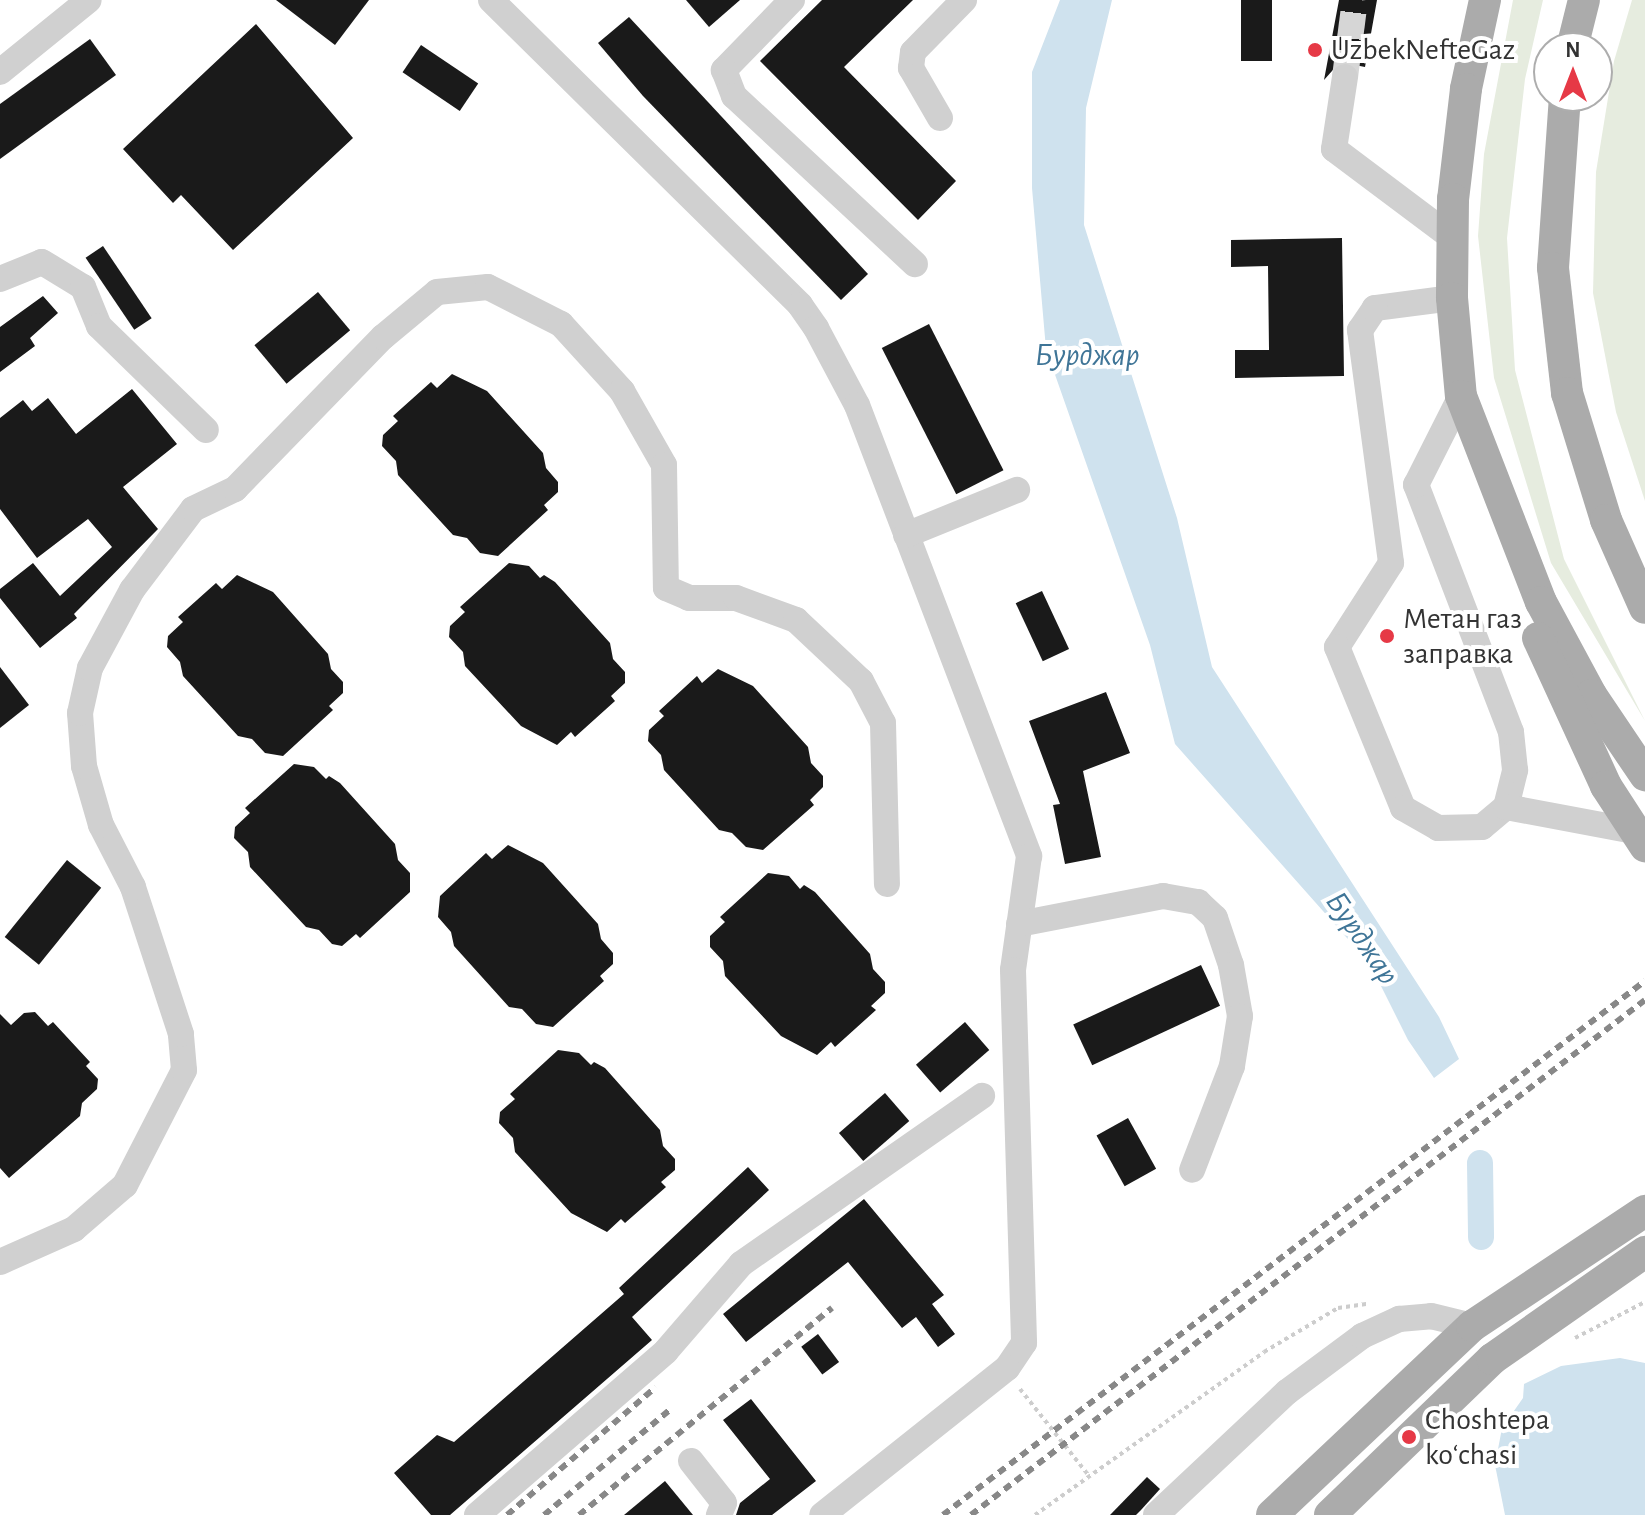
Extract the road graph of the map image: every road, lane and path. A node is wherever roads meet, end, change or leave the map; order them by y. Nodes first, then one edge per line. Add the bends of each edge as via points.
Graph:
1 (491, 0) edge
2 (792, 0) edge
3 (964, 0) edge
4 (1485, 0) edge
5 (1584, 0) edge
6 (75, 5) edge
7 (1576, 32) edge
8 (0, 72) edge
9 (1345, 77) tunnel mouth
10 (1564, 112) edge
11 (940, 118) dead end
12 (1451, 237) junction
13 (915, 264) dead end
14 (0, 279) edge
15 (1452, 298) junction
16 (1461, 396) junction
17 (206, 430) dead end
18 (1017, 490) dead end
19 (906, 535) junction
20 (1645, 608) edge
21 (1645, 775) edge
22 (1506, 807) junction
23 (1640, 838) edge
24 (887, 884) dead end
25 (1019, 924) junction
26 (982, 1096) dead end
27 (1192, 1170) dead end
28 (1645, 1203) edge
29 (1645, 1211) edge
30 (1613, 1232) junction
31 (1645, 1252) edge
32 (0, 1262) edge
33 (1645, 1271) edge
34 (1645, 1302) edge
35 (1399, 1319) junction
36 (1568, 1325) junction
37 (1472, 1326) junction
38 (1007, 1368) junction
39 (691, 1461) dead end
40 (1090, 1477) junction
41 (477, 1515) edge
42 (719, 1515) edge
43 (822, 1515) edge
44 (1035, 1515) edge
45 (1156, 1515) edge
46 (1272, 1515) edge
47 (1330, 1515) edge

1 - 19 lane via 800,305 845,379
2 - 13 lane via 724,70 734,96
3 - 11 lane via 913,52 911,68
4 - 12 main road via 1466,89
5 - 7 main road
6 - 8 lane
9 - 12 lane via 1334,149
10 - 20 main road via 1553,268 1567,393 1606,520
12 - 15 main road
14 - 17 lane via 42,262 83,287 99,326
15 - 16 main road
15 - 22 lane via 1375,308 1360,330 1391,563 1337,647 1403,808 1438,828 1482,827
16 - 21 main road via 1541,602 1591,695
16 - 22 lane via 1416,485 1511,732 1515,770
16 - 23 main road via 1488,514 1509,572 1581,735
18 - 19 lane
19 - 25 lane via 1029,856
22 - 23 lane
24 - 32 lane via 883,723 861,681 796,620 736,598 689,598 666,588 664,465 622,391 561,324 488,287 437,292 383,337 235,489 193,509 132,590 90,668 80,713 84,766 101,825 133,887 181,1034 184,1070 125,1185 74,1229
25 - 27 lane via 1163,896 1198,902 1215,918 1240,1016 1232,1066
25 - 38 lane via 1013,970 1026,1327 1024,1343
26 - 41 lane via 741,1264 666,1351
28 - 30 main road
29 - 30 main road
30 - 37 main road
31 - 36 main road
33 - 36 main road
34 - 36 path
35 - 37 lane via 1431,1316
35 - 40 path via 1379,1306 1338,1308 1240,1369
35 - 45 lane via 1362,1336 1287,1392
36 - 47 main road via 1492,1359
37 - 46 main road
38 - 40 path via 1033,1411
38 - 43 lane
39 - 42 lane via 724,1503
40 - 44 path

